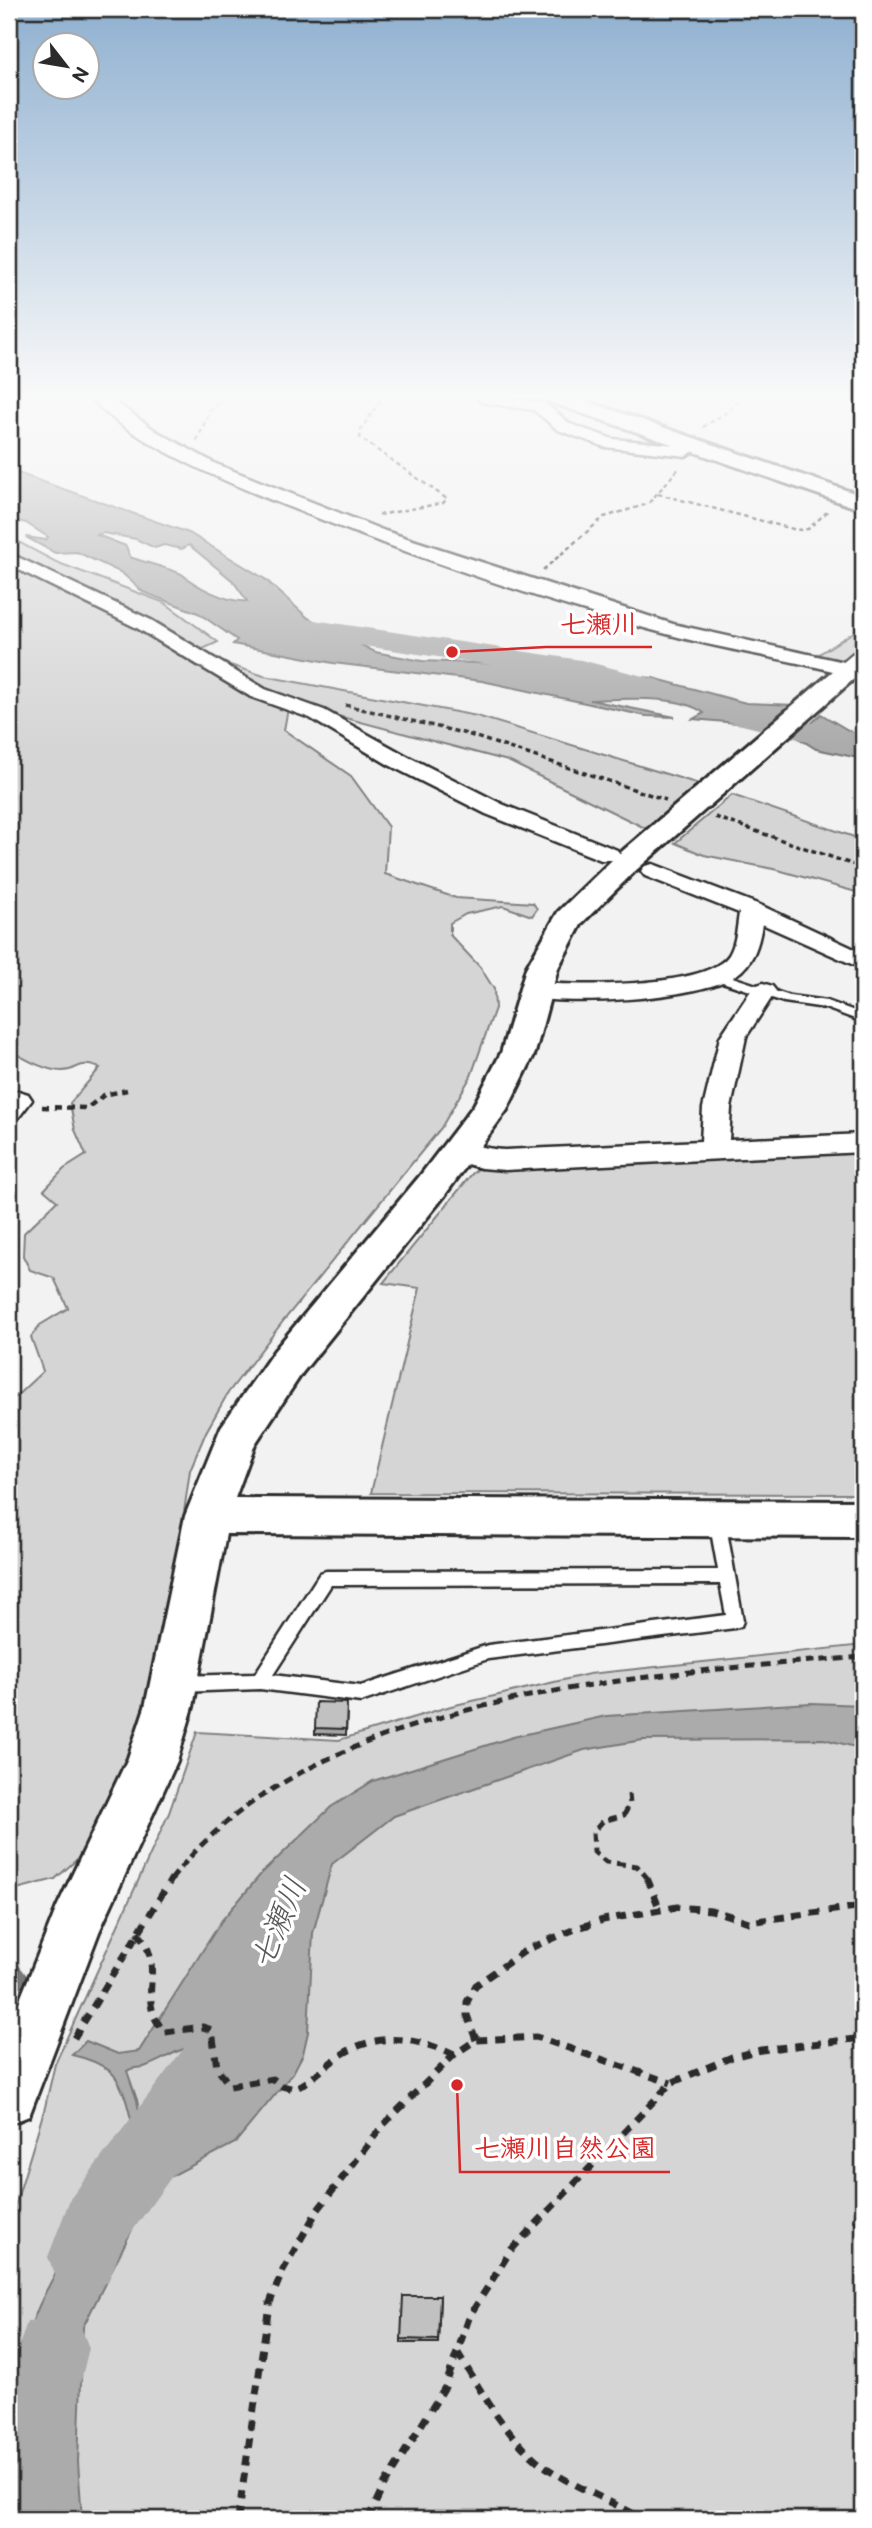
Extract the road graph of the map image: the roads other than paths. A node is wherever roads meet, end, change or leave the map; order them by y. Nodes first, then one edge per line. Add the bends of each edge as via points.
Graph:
1 (316, 512) edge
2 (9, 558) edge
3 (863, 657) edge
4 (833, 677) junction
5 (609, 855) dead end
6 (653, 871) dead end
7 (752, 910) junction
8 (859, 956) edge
9 (717, 976) junction
10 (763, 990) junction
11 (534, 991) junction
12 (863, 1018) edge
13 (863, 1143) edge
14 (714, 1149) junction
15 (459, 1152) junction
16 (207, 1516) junction
17 (717, 1518) junction
18 (863, 1519) edge
19 (727, 1577) junction
20 (260, 1681) junction
21 (173, 1684) junction
22 (17, 2040) edge
23 (9, 2096) edge

1 - 4 street via 666,628
2 - 5 street via 144,624 258,693 317,714 494,809
3 - 4 main road
4 - 11 main road via 578,908 553,944
6 - 7 street
7 - 8 street
7 - 9 street via 743,952
9 - 10 lane
9 - 11 street via 620,994
10 - 12 lane
10 - 14 street via 733,1037 717,1108
11 - 15 main road via 512,1069
13 - 14 street
14 - 15 street via 505,1160
15 - 16 main road via 265,1392 236,1439
16 - 17 main road
16 - 21 main road
17 - 18 main road
17 - 19 lane
19 - 20 lane via 326,1578
19 - 20 lane via 735,1621 488,1652 361,1694
20 - 21 lane
21 - 22 main road via 152,1761
22 - 23 main road

